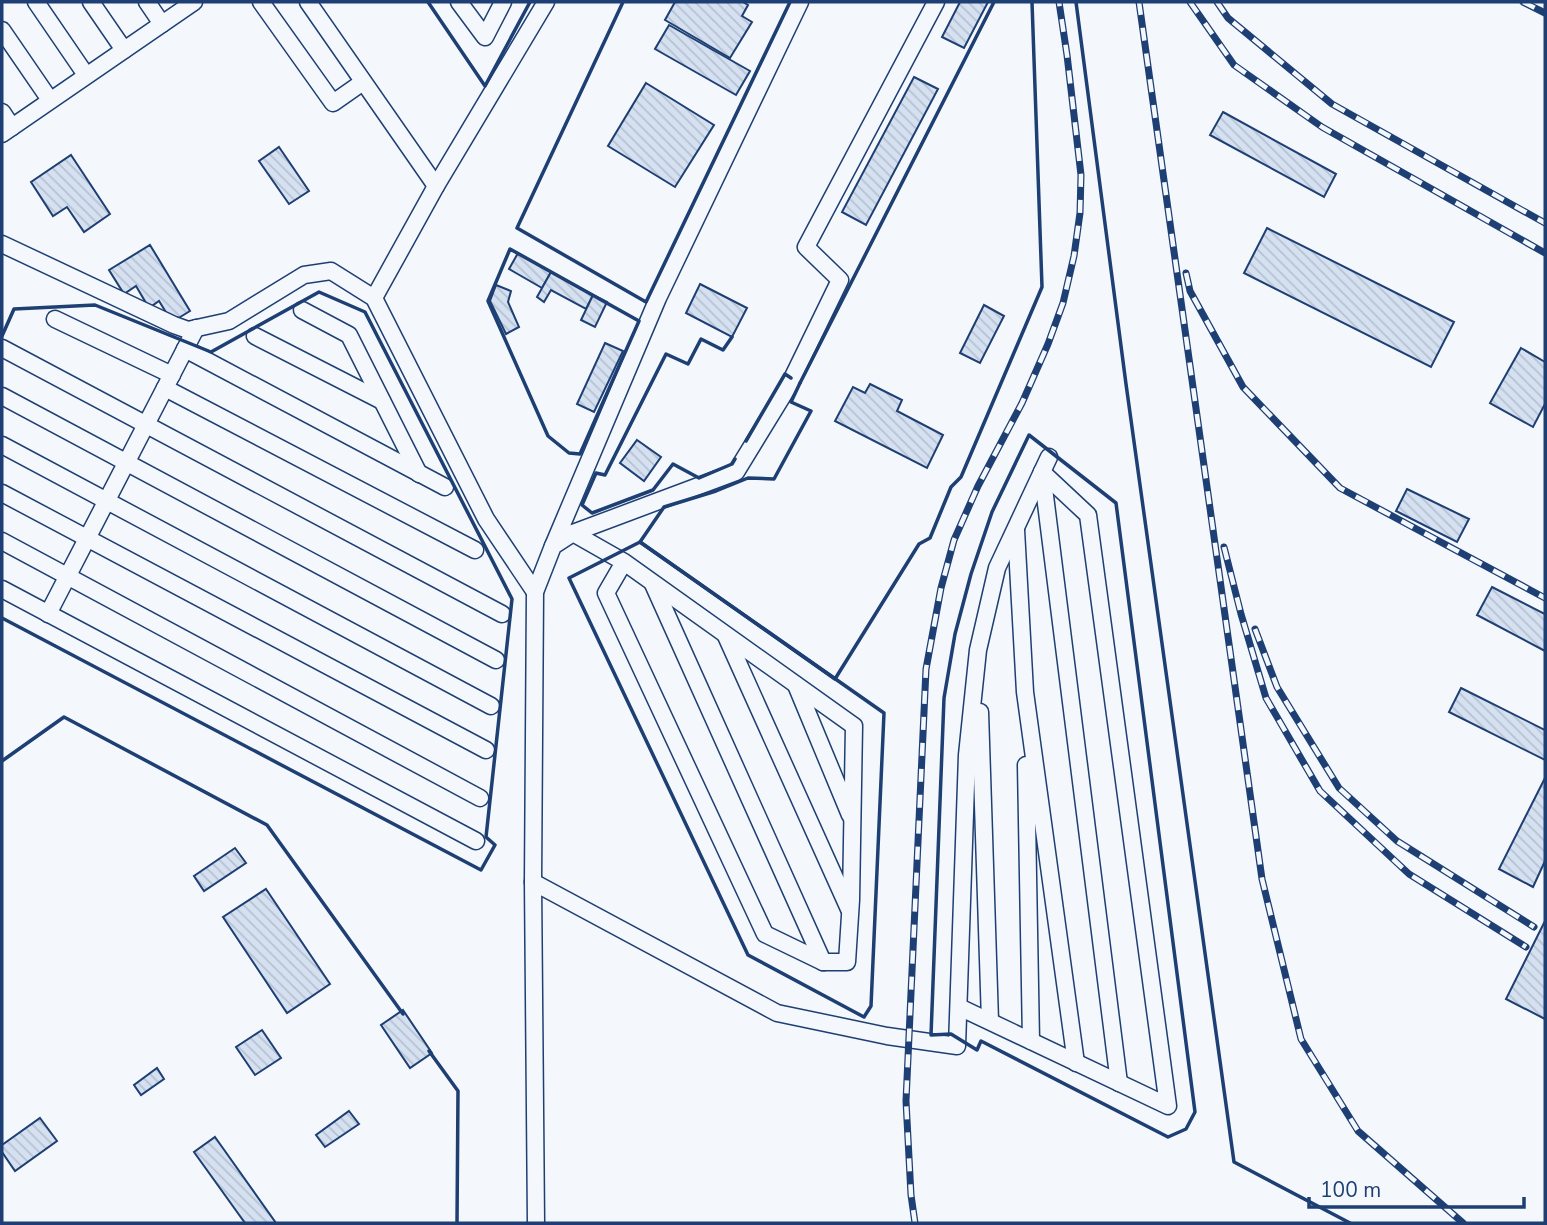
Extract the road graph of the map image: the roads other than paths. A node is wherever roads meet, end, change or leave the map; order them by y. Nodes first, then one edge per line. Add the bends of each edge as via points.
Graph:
1 (36, 2) edge
2 (91, 2) edge
3 (147, 2) edge
4 (194, 2) edge
5 (261, 2) edge
6 (308, 2) edge
7 (459, 2) edge
8 (503, 2) edge
9 (547, 2) edge
10 (800, 2) edge
11 (936, 2) edge
12 (162, 24) junction
13 (2, 30) edge
14 (124, 50) junction
15 (86, 75) junction
16 (363, 82) junction
17 (50, 100) junction
18 (2, 112) edge
19 (7, 130) edge
20 (436, 186) junction
21 (2, 244) edge
22 (374, 298) junction
23 (302, 310) dead end
24 (55, 319) dead end
25 (196, 328) junction
26 (255, 337) dead end
27 (2, 348) edge
28 (185, 349) junction
29 (168, 382) junction
30 (2, 396) edge
31 (382, 401) junction
32 (146, 424) junction
33 (2, 445) edge
34 (1049, 457) dead end
35 (126, 463) junction
36 (1042, 472) junction
37 (419, 474) junction
38 (444, 487) dead end
39 (2, 493) edge
40 (107, 501) junction
41 (1016, 528) junction
42 (573, 533) junction
43 (87, 538) junction
44 (2, 541) edge
45 (553, 547) junction
46 (475, 550) dead end
47 (624, 562) junction
48 (68, 576) junction
49 (653, 584) junction
50 (2, 589) edge
51 (535, 592) junction
52 (48, 614) junction
53 (502, 614) dead end
54 (726, 635) junction
55 (978, 650) junction
56 (496, 660) dead end
57 (796, 685) junction
58 (1025, 692) junction
59 (491, 706) dead end
60 (486, 750) dead end
61 (480, 797) dead end
62 (852, 821) junction
63 (476, 841) dead end
64 (533, 882) junction
65 (850, 911) junction
66 (823, 962) junction
67 (958, 1007) junction
68 (989, 1021) junction
69 (1031, 1041) junction
70 (1076, 1063) junction
71 (1119, 1083) junction
72 (536, 1223) edge

1 - 15 street
2 - 14 street
3 - 12 street
4 - 12 street
5 - 16 street via 333,103
6 - 16 street
7 - 8 street via 485,37
9 - 20 street
10 - 45 street via 659,298
11 - 42 street via 806,247 840,280 788,387 736,472
12 - 14 street
13 - 17 street
14 - 15 street
15 - 17 street
16 - 20 street
17 - 19 street
18 - 19 street
20 - 22 street
21 - 25 street via 174,325
22 - 25 street via 331,271 304,275 229,321
22 - 51 street via 486,519
23 - 31 street via 349,335
24 - 29 street
25 - 28 street
26 - 31 street
27 - 32 street
28 - 29 street
28 - 37 street
29 - 32 street
29 - 46 street
30 - 35 street
31 - 37 street
32 - 35 street
32 - 53 street
33 - 40 street
34 - 36 street
35 - 40 street
35 - 56 street
36 - 41 street
36 - 71 street
36 - 71 street via 1088,515 1168,1106
37 - 38 street
39 - 43 street
40 - 43 street
40 - 59 street
41 - 55 street via 997,568
41 - 58 street
42 - 45 street
42 - 47 street
43 - 48 street
43 - 60 street
44 - 48 street
45 - 51 street
47 - 49 street
47 - 66 street via 606,593 765,934
48 - 52 street
48 - 61 street
49 - 54 street
49 - 66 street
50 - 52 street
51 - 64 street
52 - 63 street
54 - 57 street
54 - 65 street
55 - 67 street via 967,755
55 - 68 street
57 - 62 street
57 - 62 street via 854,726
58 - 69 street
58 - 70 street
62 - 65 street
64 - 67 street via 777,1013 957,1046
64 - 72 street
65 - 66 street via 847,962
67 - 68 street
68 - 69 street
69 - 70 street
70 - 71 street

